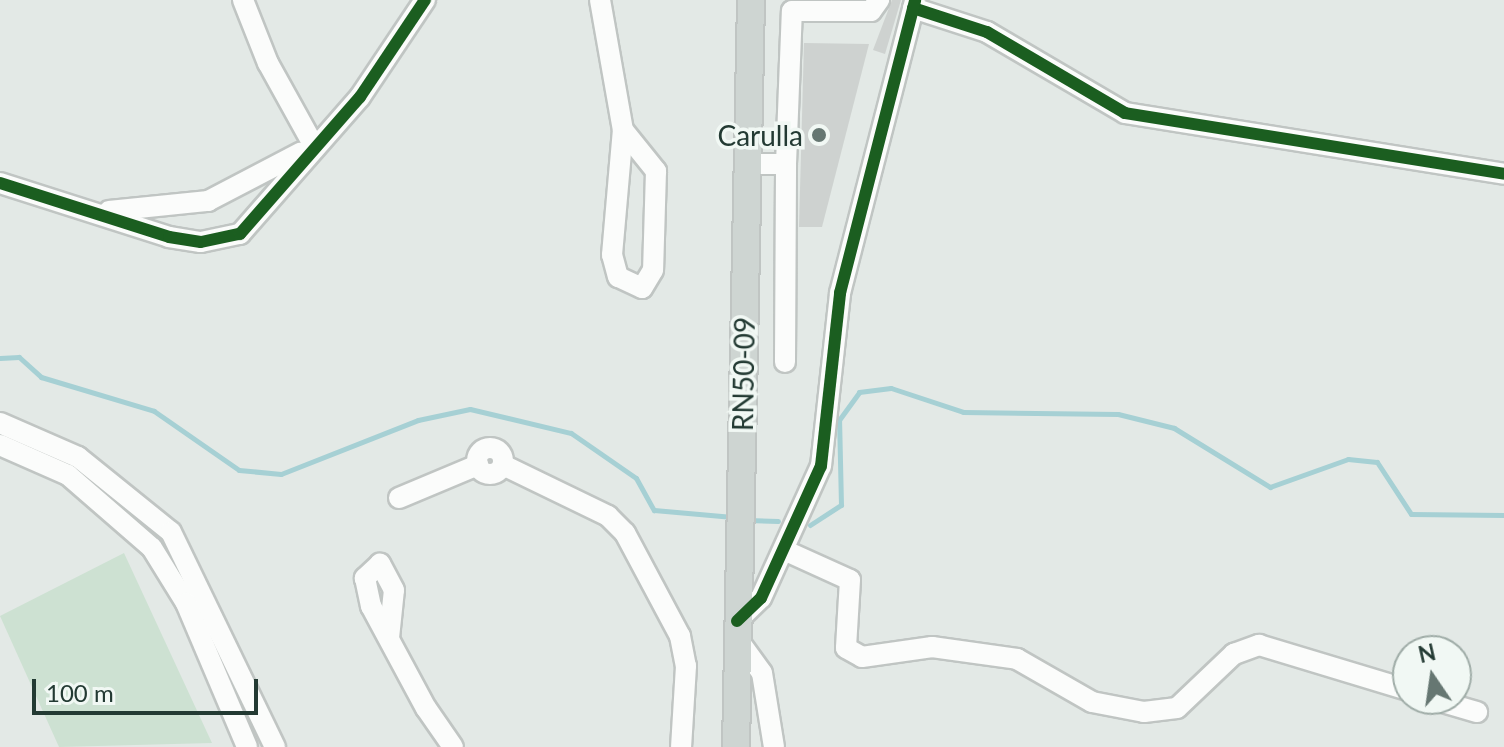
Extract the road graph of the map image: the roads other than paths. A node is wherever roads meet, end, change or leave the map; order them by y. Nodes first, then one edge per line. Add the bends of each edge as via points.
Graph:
1 (243, 0) edge
2 (425, 0) edge
3 (600, 0) edge
4 (751, 0) edge
5 (879, 0) edge
6 (914, 4) edge
7 (832, 5) edge
8 (792, 6) edge
9 (623, 130) junction
10 (314, 146) junction
11 (747, 164) junction
12 (786, 164) junction
13 (1504, 174) edge
14 (0, 183) edge
15 (90, 211) junction
16 (785, 362) dead end
17 (0, 423) edge
18 (0, 445) edge
19 (399, 498) dead end
20 (786, 551) junction
21 (736, 629) junction
22 (389, 638) dead end
23 (1392, 685) edge
24 (1472, 711) edge
25 (1477, 712) dead end
26 (247, 747) edge
27 (275, 747) edge
28 (453, 747) edge
29 (681, 747) edge
30 (736, 747) edge
31 (774, 747) edge

1 - 10 street via 268,63
2 - 10 street via 360,97
3 - 9 street
4 - 11 main road, RN50-09
5 - 7 street via 871,11
6 - 13 street via 987,32 1125,113
6 - 20 street via 840,293 821,466
7 - 8 street
8 - 12 street
9 - 9 street via 656,171 653,270 642,288 618,277 612,255
10 - 15 street via 208,201
10 - 15 street via 258,217 221,240 169,237
11 - 12 street
11 - 21 main road, RN50-09
12 - 16 street
14 - 15 street
17 - 27 street via 78,457 171,532
18 - 26 street via 89,490 152,548 186,603
19 - 29 street via 478,465 492,474 503,465 608,516 625,533 680,636 686,666
20 - 21 street via 761,598
20 - 23 street via 850,580 846,648 862,657 932,647 1017,659 1092,702 1144,712 1177,708 1234,654 1259,645
21 - 30 main road, RN50-09
21 - 31 street via 762,673
22 - 28 street
24 - 25 street

